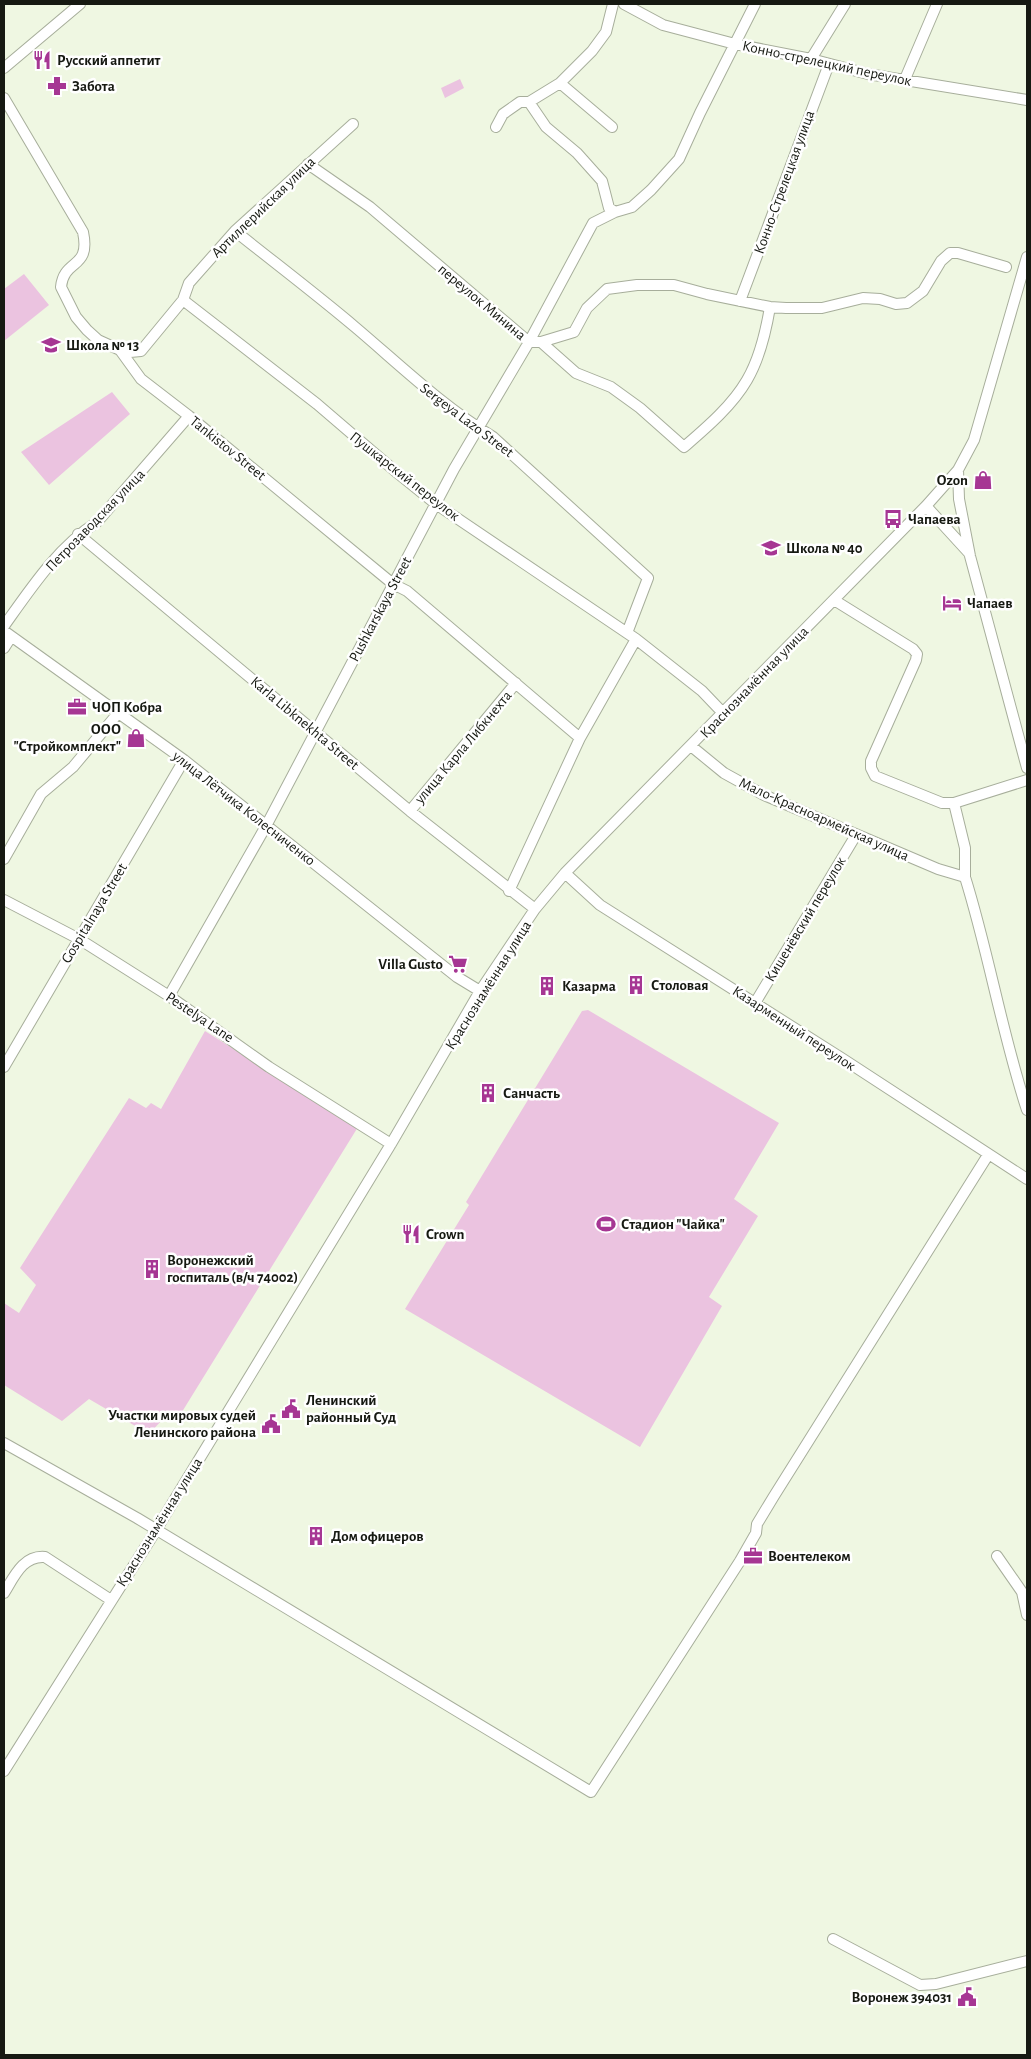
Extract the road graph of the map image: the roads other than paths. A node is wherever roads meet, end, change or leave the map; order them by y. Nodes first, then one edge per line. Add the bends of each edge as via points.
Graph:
1 (80, 4) edge
2 (613, 4) edge
3 (755, 4) edge
4 (845, 4) edge
5 (937, 4) edge
6 (628, 6) edge
7 (735, 44) junction
8 (811, 59) junction
9 (829, 64) junction
10 (4, 68) edge
11 (906, 79) junction
12 (560, 83) junction
13 (4, 98) edge
14 (1027, 100) edge
15 (528, 102) junction
16 (353, 124) dead end
17 (496, 127) dead end
18 (612, 127) dead end
19 (308, 164) junction
20 (615, 212) junction
21 (235, 231) junction
22 (1027, 257) edge
23 (1006, 267) dead end
24 (183, 300) junction
25 (740, 301) junction
26 (770, 307) junction
27 (530, 342) junction
28 (541, 342) junction
29 (120, 350) junction
30 (189, 416) junction
31 (478, 428) junction
32 (958, 470) junction
33 (436, 504) junction
34 (926, 506) junction
35 (78, 534) junction
36 (970, 556) junction
37 (393, 584) junction
38 (834, 600) junction
39 (4, 626) edge
40 (7, 634) edge
41 (631, 636) junction
42 (4, 648) edge
43 (516, 683) junction
44 (119, 712) junction
45 (723, 713) junction
46 (315, 732) junction
47 (580, 738) junction
48 (691, 746) junction
49 (184, 760) junction
50 (1027, 763) edge
51 (1027, 780) edge
52 (954, 803) junction
53 (410, 810) junction
54 (266, 826) junction
55 (856, 835) junction
56 (4, 859) edge
57 (565, 873) junction
58 (965, 877) junction
59 (509, 891) junction
60 (4, 900) edge
61 (535, 909) junction
62 (79, 939) junction
63 (480, 991) junction
64 (169, 996) junction
65 (755, 1003) junction
66 (4, 1066) edge
67 (1027, 1110) edge
68 (391, 1144) junction
69 (988, 1155) junction
70 (1027, 1179) edge
71 (4, 1443) edge
72 (156, 1530) junction
73 (997, 1556) dead end
74 (4, 1593) edge
75 (111, 1600) junction
76 (1027, 1615) edge
77 (4, 1772) edge
78 (833, 1938) dead end
79 (1027, 1961) edge

1 - 10 street
2 - 12 street via 606,32
3 - 7 street
4 - 8 street
5 - 11 street
6 - 7 street, Конно-стрелецкий переулок via 663,25
7 - 8 street, Конно-стрелецкий переулок
7 - 20 street via 679,159 632,207
8 - 9 street, Конно-стрелецкий переулок
9 - 11 street, Конно-стрелецкий переулок
9 - 25 street, Конно-Стрелецкая улица
11 - 14 street, Конно-стрелецкий переулок
12 - 15 street
12 - 18 street
13 - 29 street, Tankistov Street via 84,232 86,246 82,258 65,272 62,279 61,287 67,302 92,335
15 - 17 street via 520,102 503,114
15 - 20 street via 546,127 577,153 602,181 609,208
16 - 19 street, Артиллерийская улица
19 - 21 street, Артиллерийская улица
19 - 27 street, переулок Минина via 370,207
20 - 27 street, Pushkarskaya Street via 593,223
21 - 24 street, Артиллерийская улица via 189,283
21 - 31 street, Sergeya Lazo Street via 356,327 414,380
22 - 32 street, Краснознамённая улица via 974,440
23 - 26 street via 950,253 941,260 923,291 907,303 863,298 822,308
24 - 29 street, Артиллерийская улица via 141,351
24 - 33 street, Пушкарский переулок via 317,404
25 - 26 street
25 - 28 street via 674,285 607,289 587,308 574,332
26 - 28 street, переулок Минина via 747,380 720,413 684,447 640,408 611,387 576,373
27 - 28 street, переулок Минина
27 - 31 street, Pushkarskaya Street
29 - 30 street, Tankistov Street via 141,379
30 - 35 street, Петрозаводская улица via 97,522
30 - 37 street, Tankistov Street
31 - 33 street, Pushkarskaya Street
31 - 41 street, Sergeya Lazo Street via 528,467 648,578
32 - 34 street, Краснознамённая улица
32 - 36 street via 959,499
33 - 37 street, Pushkarskaya Street
33 - 41 street, Пушкарский переулок
34 - 36 street
34 - 38 street, Краснознамённая улица
35 - 39 street, Петрозаводская улица via 39,577
35 - 46 street, Karla Libknekhta Street
36 - 50 street
37 - 43 street, Tankistov Street via 406,591
37 - 46 street, Pushkarskaya Street
38 - 45 street, Краснознамённая улица
38 - 52 street via 917,654 871,761 874,776 942,803
40 - 42 street
40 - 44 street, улица Лётчика Колесниченко
41 - 45 street, Пушкарский переулок via 702,691
41 - 47 street
43 - 47 street, Tankistov Street
43 - 53 street, улица Карла Либкнехта
44 - 49 street, улица Лётчика Колесниченко
44 - 56 street via 73,767 41,794
45 - 48 street, Краснознамённая улица
46 - 53 street, Karla Libknekhta Street
46 - 54 street, Pushkarskaya Street
47 - 59 street
48 - 55 street, Мало-Красноармейская улица via 724,773 764,795
48 - 57 street, Краснознамённая улица
49 - 54 street, улица Лётчика Колесниченко
49 - 62 street, Gospitalnaya Street
51 - 52 street
52 - 58 street via 965,848
53 - 59 street, Karla Libknekhta Street
54 - 63 street, улица Лётчика Колесниченко via 457,977
54 - 64 street, Pushkarskaya Street
55 - 58 street, Мало-Красноармейская улица
55 - 65 street, Кишенёвский переулок
57 - 61 street, Краснознамённая улица
57 - 65 street, Казарменный переулок via 600,904
58 - 67 street
59 - 61 street, Karla Libknekhta Street
60 - 62 street, Pestelya Lane
61 - 63 street, Краснознамённая улица
62 - 64 street, Pestelya Lane
62 - 66 street, Gospitalnaya Street
63 - 68 street, Краснознамённая улица
64 - 68 street, Pestelya Lane via 269,1067
65 - 69 street, Казарменный переулок
68 - 72 street, Краснознамённая улица
69 - 70 street, Казарменный переулок
69 - 72 street via 757,1524 756,1534 740,1561 592,1792
71 - 72 street
72 - 75 street, Краснознамённая улица
73 - 76 street via 1022,1592
74 - 75 street via 22,1564 37,1556 45,1557
75 - 77 street, Краснознамённая улица
78 - 79 street via 920,1985 936,1984

